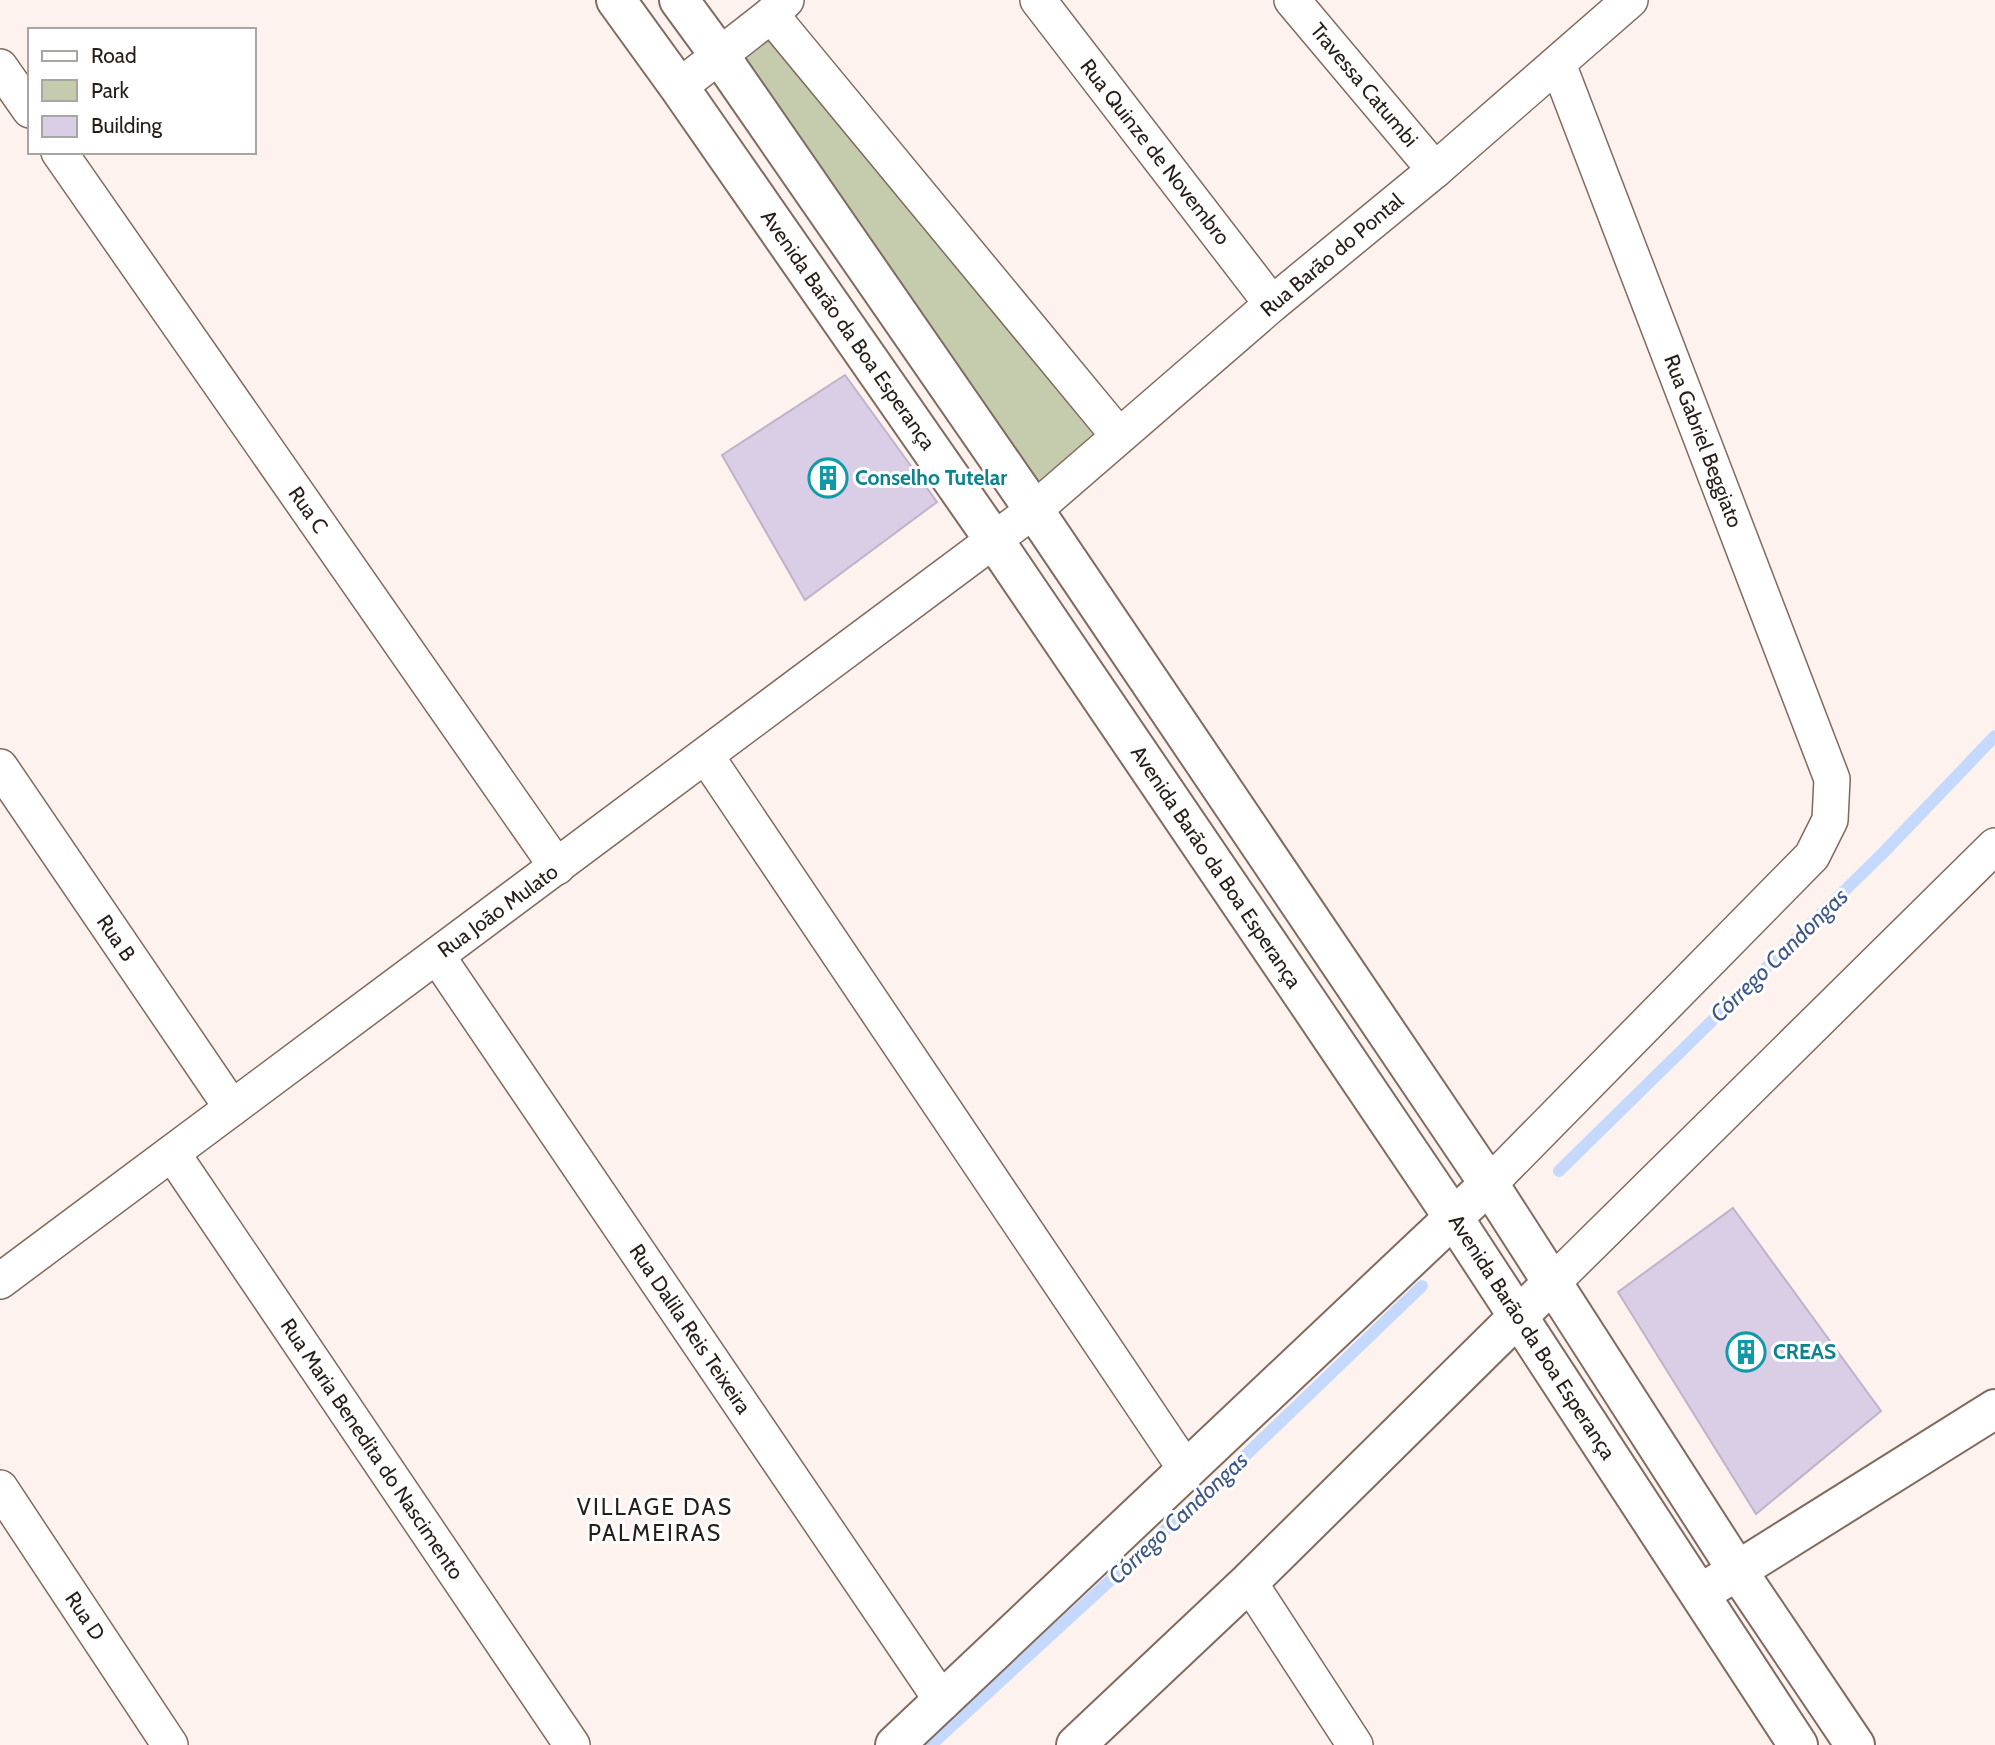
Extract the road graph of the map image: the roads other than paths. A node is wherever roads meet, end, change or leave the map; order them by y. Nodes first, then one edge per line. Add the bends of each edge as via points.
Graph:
1 (616, 0) edge
2 (678, 0) edge
3 (1038, 0) edge
4 (1630, 0) edge
5 (1298, 2) edge
6 (778, 8) edge
7 (720, 56) junction
8 (1558, 64) junction
9 (3, 78) edge
10 (679, 87) junction
11 (28, 108) edge
12 (60, 154) edge
13 (1435, 170) junction
14 (1272, 304) junction
15 (1119, 436) junction
16 (1034, 510) junction
17 (994, 540) junction
18 (706, 756) junction
19 (0, 767) edge
20 (1995, 846) edge
21 (558, 867) junction
22 (437, 956) junction
23 (1343, 968) junction
24 (1305, 998) junction
25 (232, 1108) junction
26 (172, 1153) junction
27 (1489, 1184) junction
28 (1453, 1217) junction
29 (0, 1281) edge
30 (1554, 1281) junction
31 (1517, 1315) junction
32 (1995, 1409) edge
33 (1187, 1471) junction
34 (0, 1488) edge
35 (1737, 1570) junction
36 (1249, 1583) junction
37 (1700, 1594) junction
38 (943, 1702) junction
39 (1082, 1743) edge
40 (170, 1745) edge
41 (572, 1745) edge
42 (895, 1745) edge
43 (1355, 1745) edge
44 (1798, 1745) edge
45 (1855, 1745) edge

1 - 10 main road, Avenida Barão da Boa Esperança
2 - 7 main road
3 - 14 street, Rua Quinze de Novembro
4 - 8 street, Rua Barão do Pontal
5 - 13 street, Travessa Catumbi
6 - 7 street
6 - 15 street
7 - 10 street
7 - 16 main road
8 - 13 street, Rua Barão do Pontal
8 - 27 street, Rua Gabriel Beggiato via 1832,779 1830,820 1812,856
9 - 11 street
10 - 17 main road, Avenida Barão da Boa Esperança
12 - 21 street, Rua C
13 - 14 street, Rua Barão do Pontal
14 - 15 street, Rua Barão do Pontal
15 - 16 street, Rua Barão do Pontal
16 - 17 street, Rua Barão do Pontal
16 - 23 main road
17 - 18 street, Rua João Mulato
17 - 24 main road, Avenida Barão da Boa Esperança
18 - 21 street, Rua João Mulato
18 - 33 street
19 - 25 street, Rua B
20 - 30 street
21 - 22 street, Rua João Mulato
22 - 25 street, Rua João Mulato
22 - 38 street, Rua Dalila Reis Teixeira
23 - 24 main road
23 - 27 main road
24 - 28 main road, Avenida Barão da Boa Esperança
25 - 26 street, Rua João Mulato
26 - 29 street, Rua João Mulato
26 - 41 street, Rua Maria Benedita do Nascimento
27 - 28 main road
27 - 30 main road
28 - 31 main road, Avenida Barão da Boa Esperança
28 - 33 main road
30 - 31 main road
30 - 35 main road
31 - 36 main road
31 - 37 main road, Avenida Barão da Boa Esperança
32 - 35 main road
33 - 38 main road
34 - 40 street, Rua D
35 - 37 main road
35 - 45 main road
36 - 39 main road
36 - 43 street
37 - 44 main road, Avenida Barão da Boa Esperança
38 - 42 main road

